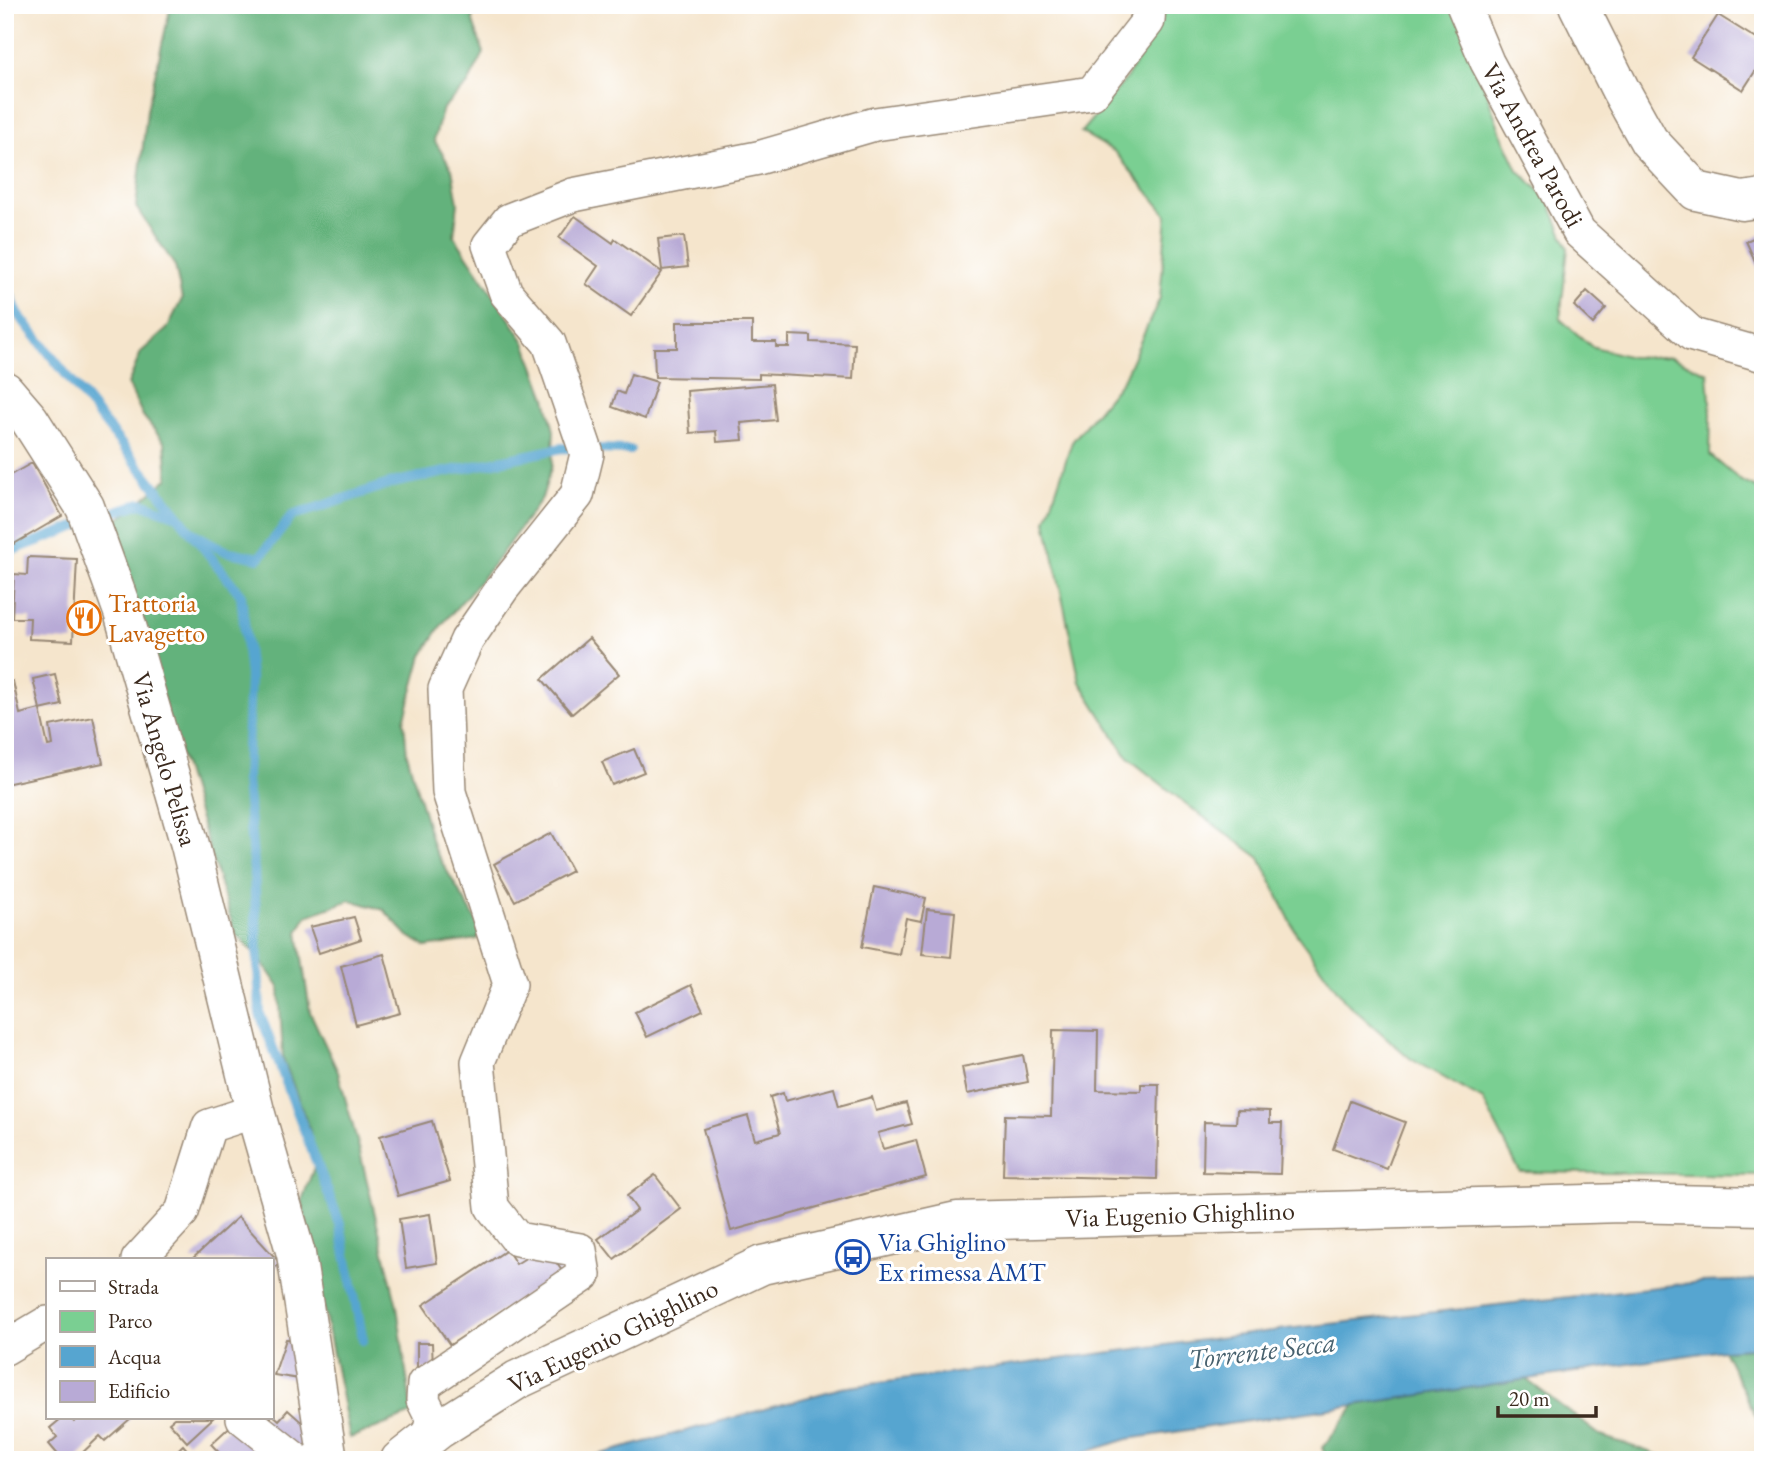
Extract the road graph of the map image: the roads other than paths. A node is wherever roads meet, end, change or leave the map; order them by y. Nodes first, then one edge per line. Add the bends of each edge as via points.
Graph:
1 (1149, 5) edge
2 (1463, 5) edge
3 (1578, 5) edge
4 (1763, 198) edge
5 (1763, 355) edge
6 (5, 391) edge
7 (255, 1111) junction
8 (1763, 1206) edge
9 (140, 1258) edge
10 (46, 1324) edge
11 (5, 1348) edge
12 (246, 1420) edge
13 (439, 1430) junction
14 (296, 1460) edge
15 (328, 1460) edge
16 (400, 1460) edge

1 - 13 street via 1148,21 1092,93 875,124 758,158 573,195 509,220 489,245 506,293 549,343 587,454 577,495 467,640 445,689 449,792 510,984 478,1062 492,1207 517,1239 580,1250 584,1275 424,1384 423,1400
2 - 5 street, Via Andrea Parodi via 1487,62 1579,232 1693,335
3 - 4 street via 1649,141 1696,191 1742,201
6 - 7 street, Via Angelo Pelissa via 29,419 85,507 123,612 190,845
7 - 9 street via 209,1126 182,1212
7 - 15 street, Via Angelo Pelissa via 296,1254
8 - 13 street, Via Eugenio Ghighlino via 1623,1203 957,1221 762,1265 517,1380
10 - 11 street
12 - 14 street
13 - 16 street, Via Eugenio Ghighlino

